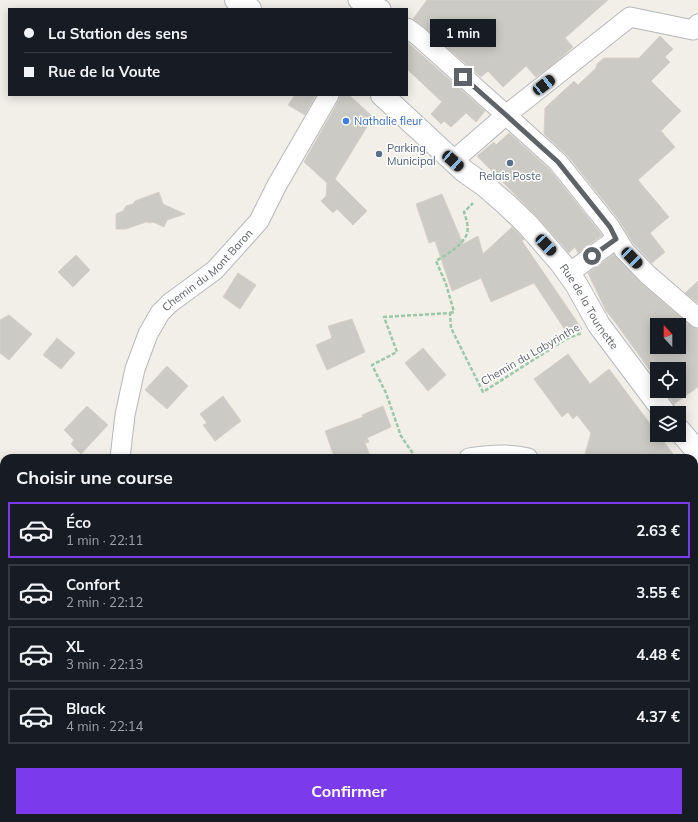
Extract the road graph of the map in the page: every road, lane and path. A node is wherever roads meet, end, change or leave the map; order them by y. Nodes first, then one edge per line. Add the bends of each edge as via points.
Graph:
1 (236, 0) edge
2 (358, 0) edge
3 (248, 8) edge
4 (378, 8) edge
5 (698, 24) edge
6 (408, 29) edge
7 (328, 96) edge
8 (383, 96) edge
9 (506, 115) junction
10 (453, 161) junction
11 (468, 208) dead end
12 (616, 239) junction
13 (569, 273) junction
14 (450, 313) junction
15 (698, 318) edge
16 (599, 325) junction
17 (660, 406) edge
18 (686, 438) edge
19 (680, 442) edge
20 (698, 452) edge
21 (120, 454) edge
22 (413, 454) edge
23 (685, 454) edge

1 - 3 main road
2 - 4 street
5 - 9 street via 693,30 630,17
6 - 9 street
7 - 21 street, Chemin du Mont Baron via 259,221 216,270 160,313 148,334 135,369 125,415
8 - 10 main road, Rue de la Tournette
9 - 10 street
9 - 12 street via 558,162 610,227
10 - 13 main road, Rue de la Tournette via 528,225
11 - 14 path, Chemin du Labyrinthe via 464,212 468,223 467,233 453,251 436,261 454,312
12 - 13 street
12 - 15 street via 648,275
13 - 16 main road, Rue de la Tournette
14 - 16 path, Chemin du Labyrinthe via 451,328 483,392 566,340
14 - 22 path via 384,318 397,352 372,365 386,393 401,436
16 - 17 main road, Rue de la Tournette
18 - 20 main road
19 - 23 main road

